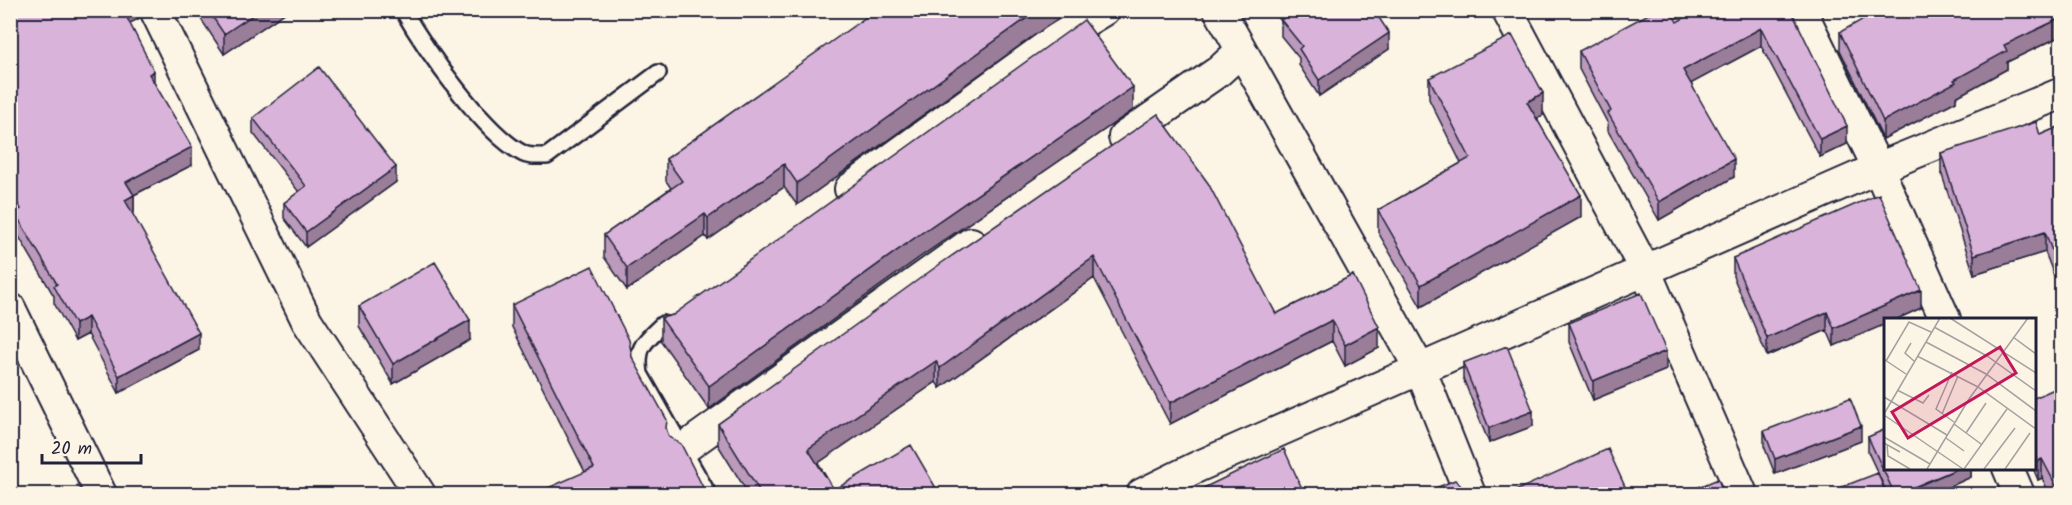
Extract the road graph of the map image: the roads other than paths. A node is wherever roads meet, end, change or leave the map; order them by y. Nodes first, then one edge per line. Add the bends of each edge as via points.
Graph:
1 (155, 10) edge
2 (403, 10) edge
3 (1104, 10) edge
4 (1219, 10) edge
5 (1507, 10) edge
6 (1802, 10) edge
7 (1242, 51) junction
8 (658, 73) dead end
9 (2061, 93) edge
10 (1104, 151) edge
11 (1878, 168) junction
12 (825, 206) edge
13 (998, 225) edge
14 (1646, 272) junction
15 (10, 308) edge
16 (672, 317) edge
17 (1945, 318) edge
18 (1421, 371) junction
19 (683, 449) junction
20 (2008, 469) edge
21 (101, 495) edge
22 (420, 495) edge
23 (708, 495) edge
24 (1142, 495) edge
25 (1470, 495) edge
26 (1742, 495) edge
27 (2019, 495) edge

1 - 22 street via 307,321
2 - 8 lane via 416,33 473,106 506,143 527,156 547,156
3 - 12 street via 1054,40
4 - 7 street
5 - 14 street
6 - 11 street
7 - 10 street via 1219,72
7 - 18 street
9 - 11 street
11 - 14 street
11 - 17 street
13 - 19 street
14 - 18 street
14 - 26 street
15 - 21 street
16 - 19 lane via 645,342 638,356 640,374
18 - 24 street via 1197,467
18 - 25 street
19 - 23 lane
20 - 27 street

